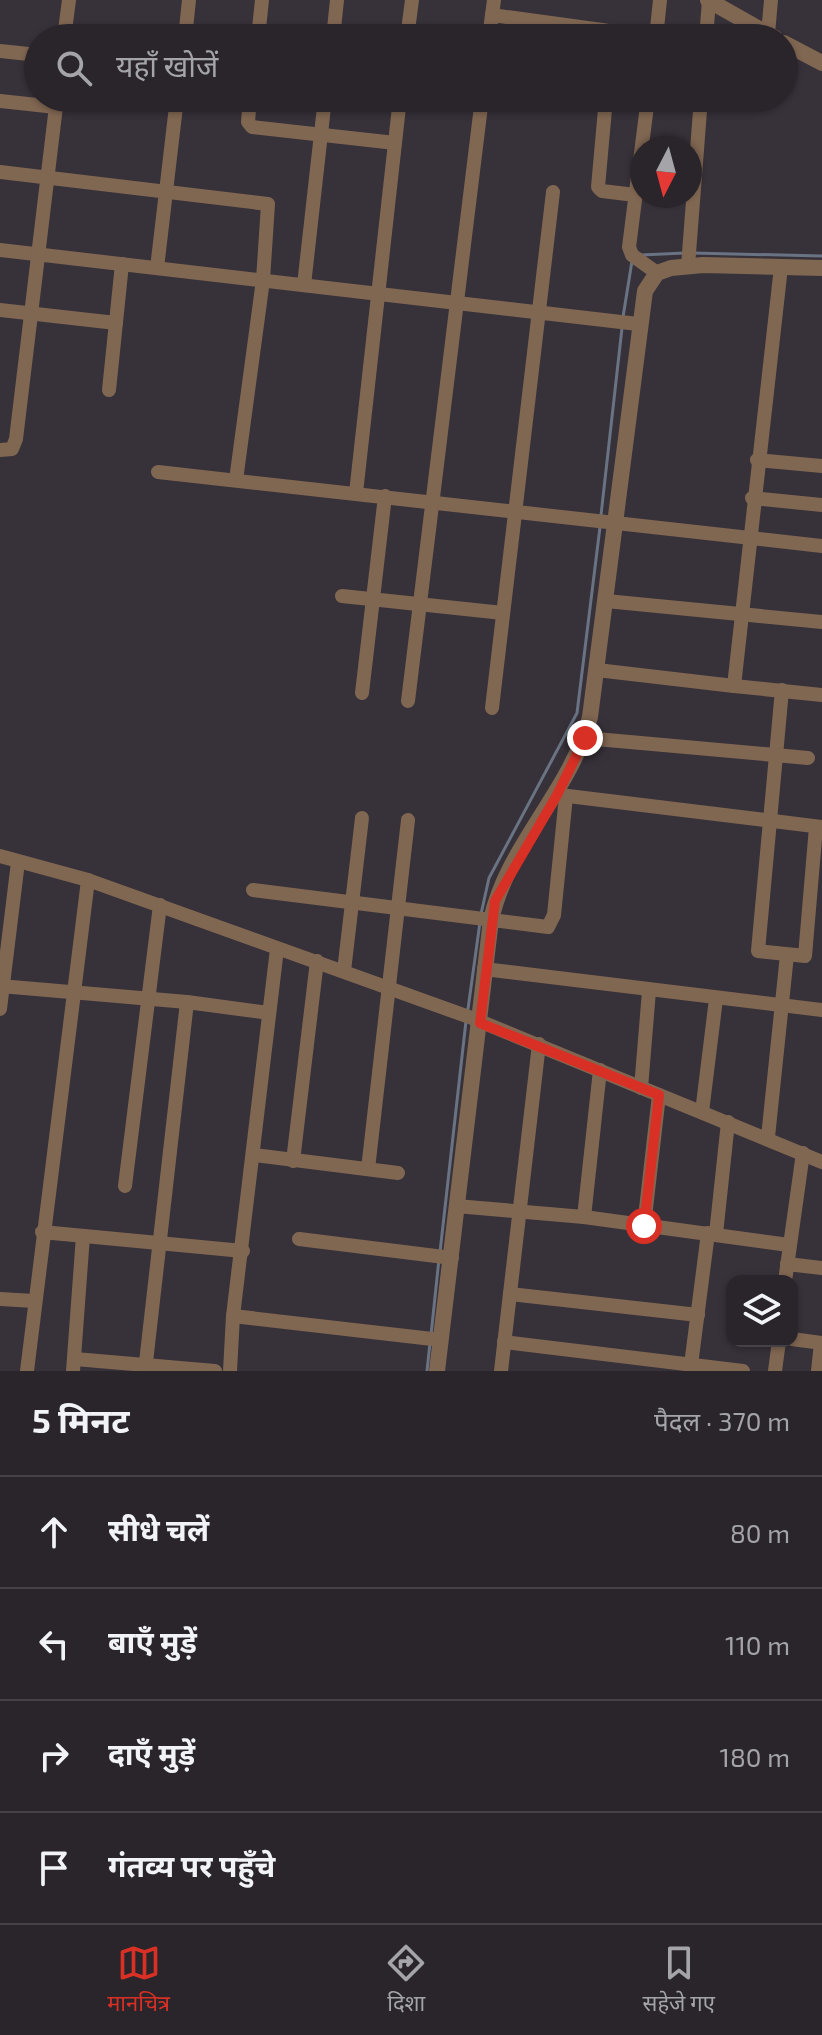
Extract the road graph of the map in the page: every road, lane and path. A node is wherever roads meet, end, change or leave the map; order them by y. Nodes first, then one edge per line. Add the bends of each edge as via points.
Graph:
1 (69, 0) edge
2 (189, 0) edge
3 (262, 0) edge
4 (337, 0) edge
5 (412, 0) edge
6 (660, 0) edge
7 (709, 0) edge
8 (771, 0) edge
9 (493, 8) edge
10 (66, 24) edge
11 (186, 24) edge
12 (259, 24) edge
13 (334, 24) edge
14 (409, 24) edge
15 (572, 24) edge
16 (657, 24) edge
17 (707, 24) edge
18 (750, 24) edge
19 (771, 24) edge
20 (798, 50) edge
21 (0, 51) edge
22 (24, 54) edge
23 (822, 63) edge
24 (0, 101) edge
25 (24, 101) edge
26 (55, 112) edge
27 (175, 112) edge
28 (249, 112) edge
29 (323, 112) edge
30 (398, 112) edge
31 (480, 112) edge
32 (605, 112) edge
33 (646, 112) edge
34 (700, 112) edge
35 (321, 135) junction
36 (643, 136) edge
37 (395, 143) junction
38 (0, 172) edge
39 (48, 177) junction
40 (166, 190) junction
41 (553, 192) dead end
42 (630, 194) edge
43 (634, 208) edge
44 (0, 250) edge
45 (37, 254) junction
46 (122, 264) junction
47 (688, 266) junction
48 (781, 267) junction
49 (157, 268) junction
50 (822, 268) edge
51 (657, 273) junction
52 (263, 280) junction
53 (304, 285) junction
54 (378, 294) junction
55 (456, 302) junction
56 (0, 310) edge
57 (538, 312) junction
58 (29, 314) junction
59 (116, 323) junction
60 (638, 324) junction
61 (109, 390) dead end
62 (0, 450) edge
63 (757, 460) junction
64 (822, 466) edge
65 (158, 472) dead end
66 (236, 480) junction
67 (356, 493) junction
68 (385, 496) junction
69 (752, 498) junction
70 (434, 501) junction
71 (822, 505) edge
72 (515, 510) junction
73 (615, 521) junction
74 (749, 539) junction
75 (822, 546) edge
76 (342, 596) dead end
77 (373, 599) junction
78 (606, 601) junction
79 (421, 603) junction
80 (503, 613) junction
81 (741, 614) junction
82 (822, 622) edge
83 (597, 670) junction
84 (734, 686) junction
85 (782, 690) junction
86 (362, 693) dead end
87 (822, 695) edge
88 (408, 701) dead end
89 (492, 708) dead end
90 (585, 738) junction
91 (774, 755) junction
92 (808, 758) dead end
93 (562, 795) junction
94 (362, 818) dead end
95 (408, 820) dead end
96 (769, 820) junction
97 (819, 827) edge
98 (0, 856) edge
99 (18, 862) junction
100 (88, 880) junction
101 (253, 890) dead end
102 (352, 903) junction
103 (160, 905) junction
104 (397, 910) junction
105 (491, 920) junction
106 (277, 949) junction
107 (787, 955) junction
108 (317, 961) junction
109 (484, 969) junction
110 (344, 971) junction
111 (2, 986) edge
112 (391, 989) junction
113 (649, 991) junction
114 (77, 992) junction
115 (150, 998) junction
116 (716, 999) junction
117 (187, 1002) junction
118 (780, 1006) junction
119 (0, 1009) edge
120 (822, 1010) edge
121 (269, 1013) junction
122 (470, 1018) junction
123 (539, 1044) junction
124 (600, 1070) junction
125 (641, 1088) junction
126 (659, 1095) junction
127 (702, 1112) junction
128 (728, 1122) junction
129 (768, 1137) junction
130 (803, 1153) junction
131 (254, 1155) junction
132 (293, 1161) junction
133 (822, 1162) edge
134 (368, 1169) junction
135 (398, 1173) dead end
136 (125, 1186) dead end
137 (456, 1206) junction
138 (520, 1212) junction
139 (584, 1217) junction
140 (644, 1226) junction
141 (42, 1232) junction
142 (712, 1233) junction
143 (83, 1236) junction
144 (299, 1239) dead end
145 (159, 1244) junction
146 (789, 1245) junction
147 (243, 1251) junction
148 (452, 1258) junction
149 (787, 1264) junction
150 (822, 1268) edge
151 (786, 1275) edge
152 (510, 1294) junction
153 (0, 1299) edge
154 (34, 1301) junction
155 (698, 1315) junction
156 (233, 1316) junction
157 (441, 1340) junction
158 (798, 1340) edge
159 (504, 1342) junction
160 (821, 1343) edge
161 (778, 1347) edge
162 (74, 1365) edge
163 (691, 1365) junction
164 (145, 1368) edge
165 (27, 1371) edge
166 (215, 1371) edge
167 (230, 1371) edge
168 (437, 1371) edge
169 (501, 1371) edge
170 (740, 1371) edge
171 (775, 1371) edge
172 (818, 1371) edge

1 - 10 street
2 - 11 street
3 - 12 street
4 - 13 street
5 - 14 street
6 - 16 street
7 - 17 street
7 - 18 street
8 - 19 street
9 - 15 street
20 - 23 street
21 - 22 street
24 - 25 street
26 - 39 street
27 - 40 street
28 - 35 street via 252,127
29 - 35 street
30 - 37 street
31 - 55 street
32 - 42 street via 598,187
33 - 36 street
34 - 47 street
35 - 37 street
35 - 53 street
37 - 54 street
38 - 39 street
39 - 40 street
39 - 45 street
40 - 49 street
40 - 52 street via 268,204
41 - 57 street
43 - 51 street via 629,247
44 - 45 street
45 - 46 street
45 - 58 street
46 - 49 street
46 - 59 street
47 - 48 street
47 - 51 street
48 - 50 street
48 - 63 street
49 - 52 street
51 - 60 street via 645,291
52 - 53 street
52 - 66 street
53 - 54 street
54 - 55 street
54 - 67 street
55 - 57 street
55 - 70 street
56 - 58 street
57 - 60 street
57 - 72 street
58 - 59 street
58 - 62 street via 16,439 12,449
59 - 61 street
60 - 73 street
63 - 64 street
63 - 69 street
65 - 66 street
66 - 67 street
67 - 68 street
68 - 70 street
68 - 77 street
69 - 71 street
69 - 74 street
70 - 72 street
70 - 79 street
72 - 73 street
72 - 80 street
73 - 74 street
73 - 78 street
74 - 75 street
74 - 81 street
76 - 77 street
77 - 79 street
77 - 86 street
78 - 81 street
78 - 83 street
79 - 80 street
79 - 88 street
80 - 89 street
81 - 82 street
81 - 84 street
83 - 84 street
83 - 90 street
84 - 85 street
85 - 87 street
85 - 91 street
90 - 91 street
90 - 93 street
91 - 92 street
91 - 96 street
93 - 96 street
93 - 105 street via 501,886
93 - 105 street via 553,923 544,928
94 - 102 street
95 - 104 street
96 - 97 street
96 - 107 street via 757,948
97 - 107 street via 805,954
98 - 99 street
99 - 100 street
99 - 111 street
100 - 103 street
100 - 114 street
101 - 102 street
102 - 104 street
102 - 110 street
103 - 106 street
103 - 115 street
104 - 105 street
104 - 112 street
105 - 109 street
106 - 108 street
106 - 121 street
107 - 118 street
108 - 110 street
108 - 132 street
109 - 113 street
109 - 122 street
110 - 112 street
111 - 114 street
111 - 119 street
112 - 122 street
112 - 134 street
113 - 116 street
113 - 125 street
114 - 115 street
114 - 141 street
115 - 117 street
115 - 136 street
116 - 118 street
116 - 127 street
117 - 121 street
117 - 145 street
118 - 120 street
118 - 129 street
121 - 131 street
122 - 123 street
122 - 137 street
123 - 124 street
123 - 138 street
124 - 125 street
124 - 139 street
125 - 126 street
126 - 127 street
126 - 140 street
127 - 128 street
128 - 129 street
128 - 142 street
129 - 130 street
130 - 133 street
130 - 146 street
131 - 132 street
131 - 147 street
132 - 134 street
134 - 135 street
137 - 138 street
137 - 148 street
138 - 139 street
138 - 152 street
139 - 140 street
140 - 142 street
141 - 143 street
141 - 154 street
142 - 146 street
142 - 155 street
143 - 145 street
143 - 162 street
144 - 148 street
145 - 147 street
145 - 164 street
146 - 149 street
147 - 156 street
148 - 157 street
149 - 150 street
149 - 151 street
152 - 155 street
152 - 159 street
153 - 154 street
154 - 165 street
155 - 163 street
156 - 157 street
156 - 167 street
157 - 168 street
158 - 160 street
159 - 163 street
159 - 169 street
160 - 172 street
161 - 171 street
162 - 164 street
163 - 170 street
164 - 166 street

